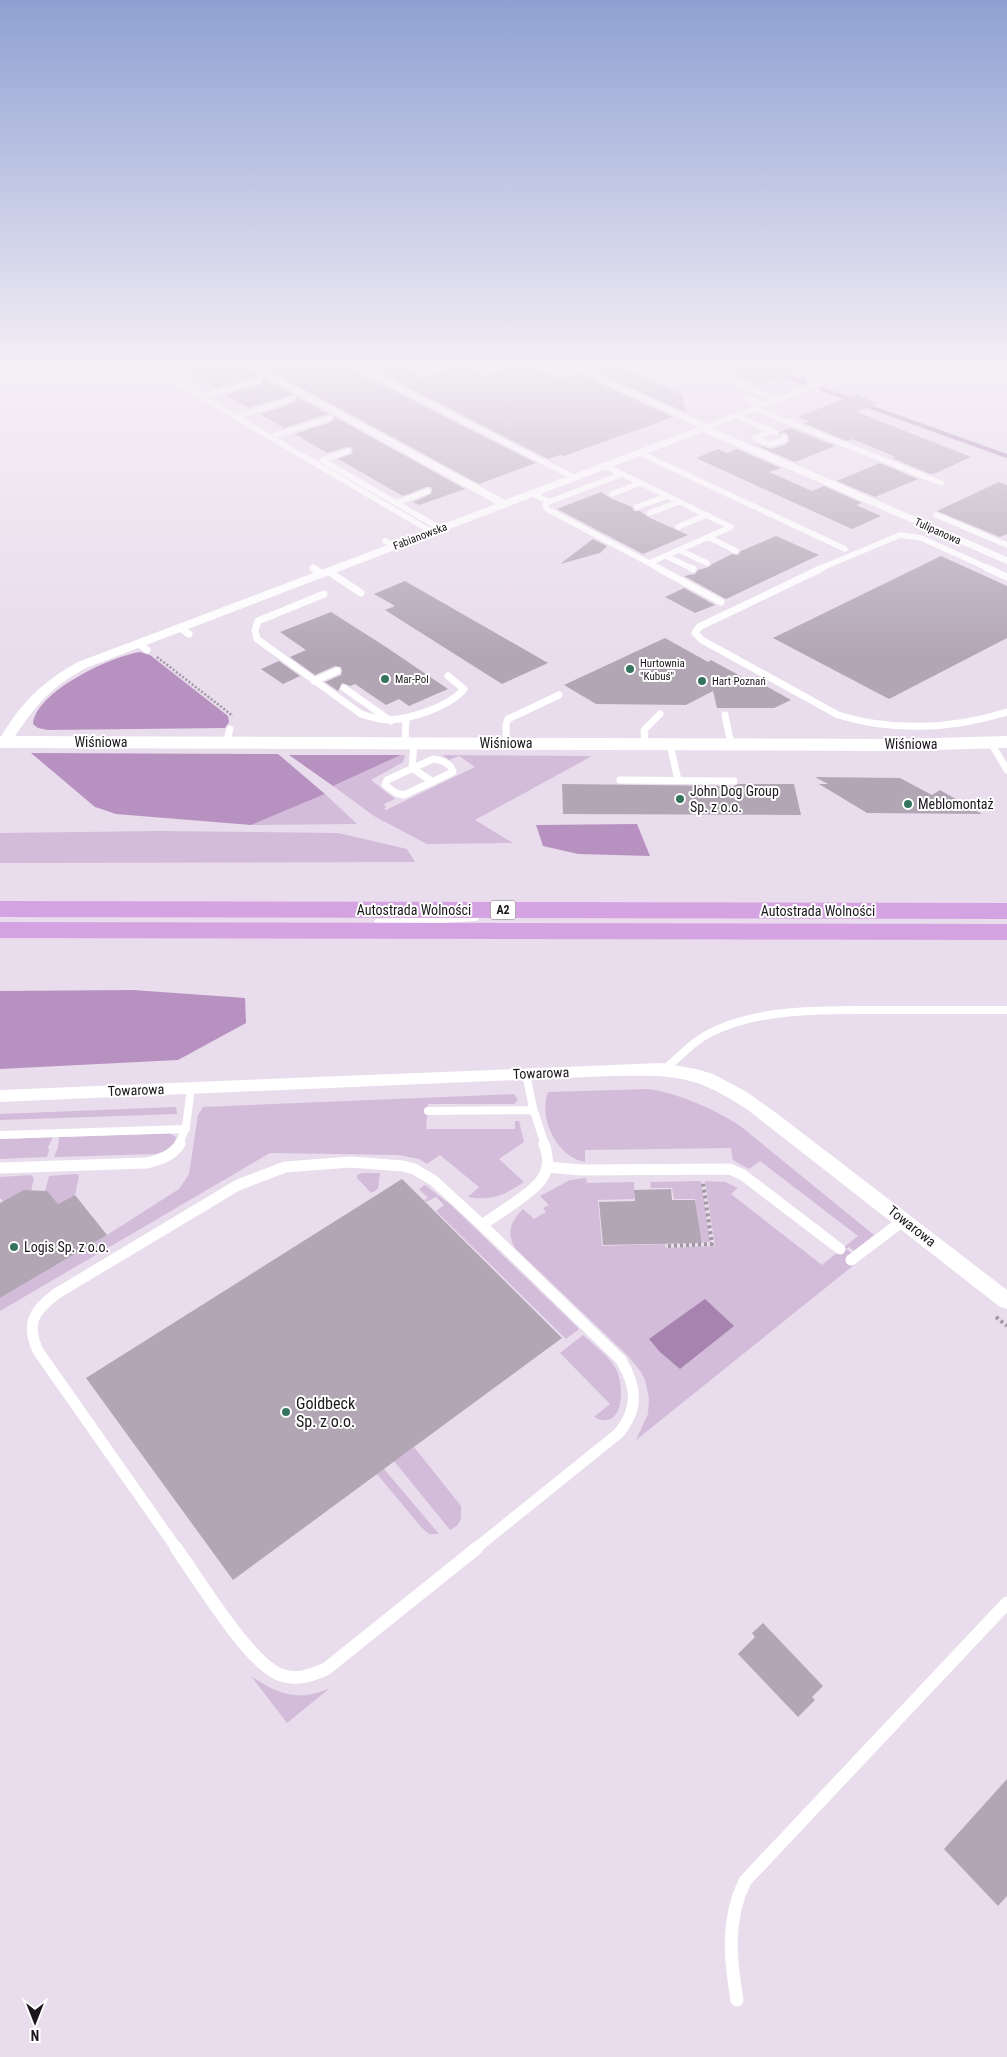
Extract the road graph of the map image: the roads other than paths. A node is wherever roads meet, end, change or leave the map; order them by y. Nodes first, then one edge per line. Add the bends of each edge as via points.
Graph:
1 (315, 462) edge
2 (325, 462) edge
3 (427, 462) edge
4 (544, 462) edge
5 (616, 462) edge
6 (659, 462) edge
7 (782, 462) edge
8 (891, 462) edge
9 (605, 466) junction
10 (622, 474) junction
11 (575, 478) junction
12 (640, 483) junction
13 (941, 483) dead end
14 (428, 491) dead end
15 (533, 494) junction
16 (612, 494) dead end
17 (666, 496) junction
18 (549, 502) junction
19 (678, 502) junction
20 (396, 503) junction
21 (504, 504) junction
22 (637, 507) dead end
23 (650, 513) dead end
24 (706, 515) junction
25 (936, 515) dead end
26 (678, 527) dead end
27 (437, 530) junction
28 (708, 537) junction
29 (1007, 546) edge
30 (845, 548) dead end
31 (680, 550) junction
32 (736, 551) dead end
33 (992, 554) junction
34 (666, 556) junction
35 (1007, 561) edge
36 (649, 563) junction
37 (707, 563) dead end
38 (694, 569) dead end
39 (321, 571) junction
40 (1007, 577) edge
41 (361, 592) dead end
42 (324, 594) dead end
43 (721, 602) dead end
44 (337, 671) dead end
45 (448, 676) dead end
46 (314, 681) junction
47 (344, 688) dead end
48 (559, 695) dead end
49 (1007, 712) edge
50 (660, 714) dead end
51 (725, 715) dead end
52 (406, 719) junction
53 (391, 721) junction
54 (2, 742) edge
55 (999, 742) edge
56 (409, 743) junction
57 (506, 744) junction
58 (645, 744) junction
59 (670, 744) junction
60 (731, 744) junction
61 (412, 768) junction
62 (1007, 770) edge
63 (620, 780) dead end
64 (678, 780) junction
65 (734, 780) dead end
66 (433, 782) junction
67 (0, 909) edge
68 (1007, 911) edge
69 (272, 920) junction
70 (431, 920) junction
71 (588, 921) junction
72 (0, 930) edge
73 (1007, 932) edge
74 (1007, 1010) edge
75 (664, 1070) junction
76 (526, 1074) junction
77 (191, 1088) junction
78 (0, 1096) edge
79 (533, 1110) junction
80 (428, 1111) dead end
81 (186, 1129) junction
82 (0, 1135) edge
83 (547, 1167) junction
84 (0, 1168) edge
85 (904, 1220) junction
86 (482, 1225) junction
87 (840, 1249) dead end
88 (851, 1260) dead end
89 (1007, 1301) edge
90 (1007, 1603) edge
91 (737, 2000) dead end

1 - 27 lane
2 - 20 lane
3 - 21 street
4 - 11 lane
5 - 9 street, Fabianowska
6 - 30 lane
7 - 33 street, Tulipanowa
8 - 13 lane
9 - 10 lane
9 - 11 street, Fabianowska
10 - 12 lane
10 - 18 lane
11 - 15 street, Fabianowska
12 - 16 lane
12 - 17 lane
14 - 20 lane
15 - 18 lane
15 - 21 street, Fabianowska
17 - 19 lane
17 - 22 lane
18 - 36 lane via 547,509
19 - 23 lane
19 - 24 lane
20 - 27 lane
21 - 27 street, Fabianowska
24 - 26 lane
24 - 28 lane via 731,527
25 - 29 lane
27 - 39 street, Fabianowska
28 - 31 lane
28 - 32 lane
29 - 33 lane
31 - 34 lane
31 - 37 lane
33 - 35 street, Tulipanowa
34 - 36 lane
34 - 38 lane
36 - 43 lane
39 - 41 lane
39 - 54 street, Fabianowska via 184,631 82,666 49,684 34,698
40 - 49 lane via 921,538 900,535 754,600 699,627 695,633 702,640 838,715 858,722 946,724
42 - 46 lane via 264,618 254,629 258,640
44 - 46 lane
45 - 52 lane via 462,686 462,692
46 - 53 lane via 361,714
47 - 53 lane
48 - 57 lane via 508,718
50 - 58 lane via 644,730
51 - 60 lane
52 - 53 lane
52 - 56 lane
54 - 56 street, Wiśniowa via 228,736
55 - 60 street, Wiśniowa
55 - 62 lane
56 - 57 street, Wiśniowa
56 - 61 lane
57 - 58 street, Wiśniowa
58 - 59 street, Wiśniowa
59 - 60 street, Wiśniowa
59 - 64 lane
61 - 66 lane
61 - 66 lane via 436,759 452,768 451,773
61 - 66 lane via 386,780 385,785 396,794 404,795
63 - 64 lane
64 - 65 lane
67 - 69 highway, Autostrada Wolności / A2
68 - 71 highway, Autostrada Wolności / A2
69 - 70 lane
69 - 70 lane
69 - 71 highway, Autostrada Wolności / A2
69 - 72 highway, Autostrada Wolności / A2
70 - 71 lane
70 - 71 lane
71 - 73 highway, Autostrada Wolności / A2
74 - 75 lane via 828,1010 770,1014 712,1032 694,1043
75 - 76 street, Towarowa
75 - 85 street, Towarowa via 690,1073 720,1084
76 - 77 street, Towarowa
76 - 79 lane
77 - 78 street, Towarowa
77 - 81 lane
79 - 80 lane
79 - 83 lane via 548,1156
81 - 82 lane
81 - 84 lane via 178,1149 167,1158 153,1162
83 - 86 lane via 534,1188
83 - 87 lane via 580,1170 730,1169
85 - 88 lane
85 - 89 street, Towarowa
86 - 86 lane via 621,1360 633,1386 635,1405 632,1415 619,1433 326,1669 304,1678 279,1676 245,1645 40,1356 30,1332 34,1313 56,1294 238,1185 286,1167 328,1163 406,1165 431,1179
90 - 91 lane via 745,1881 735,1901 730,1931

